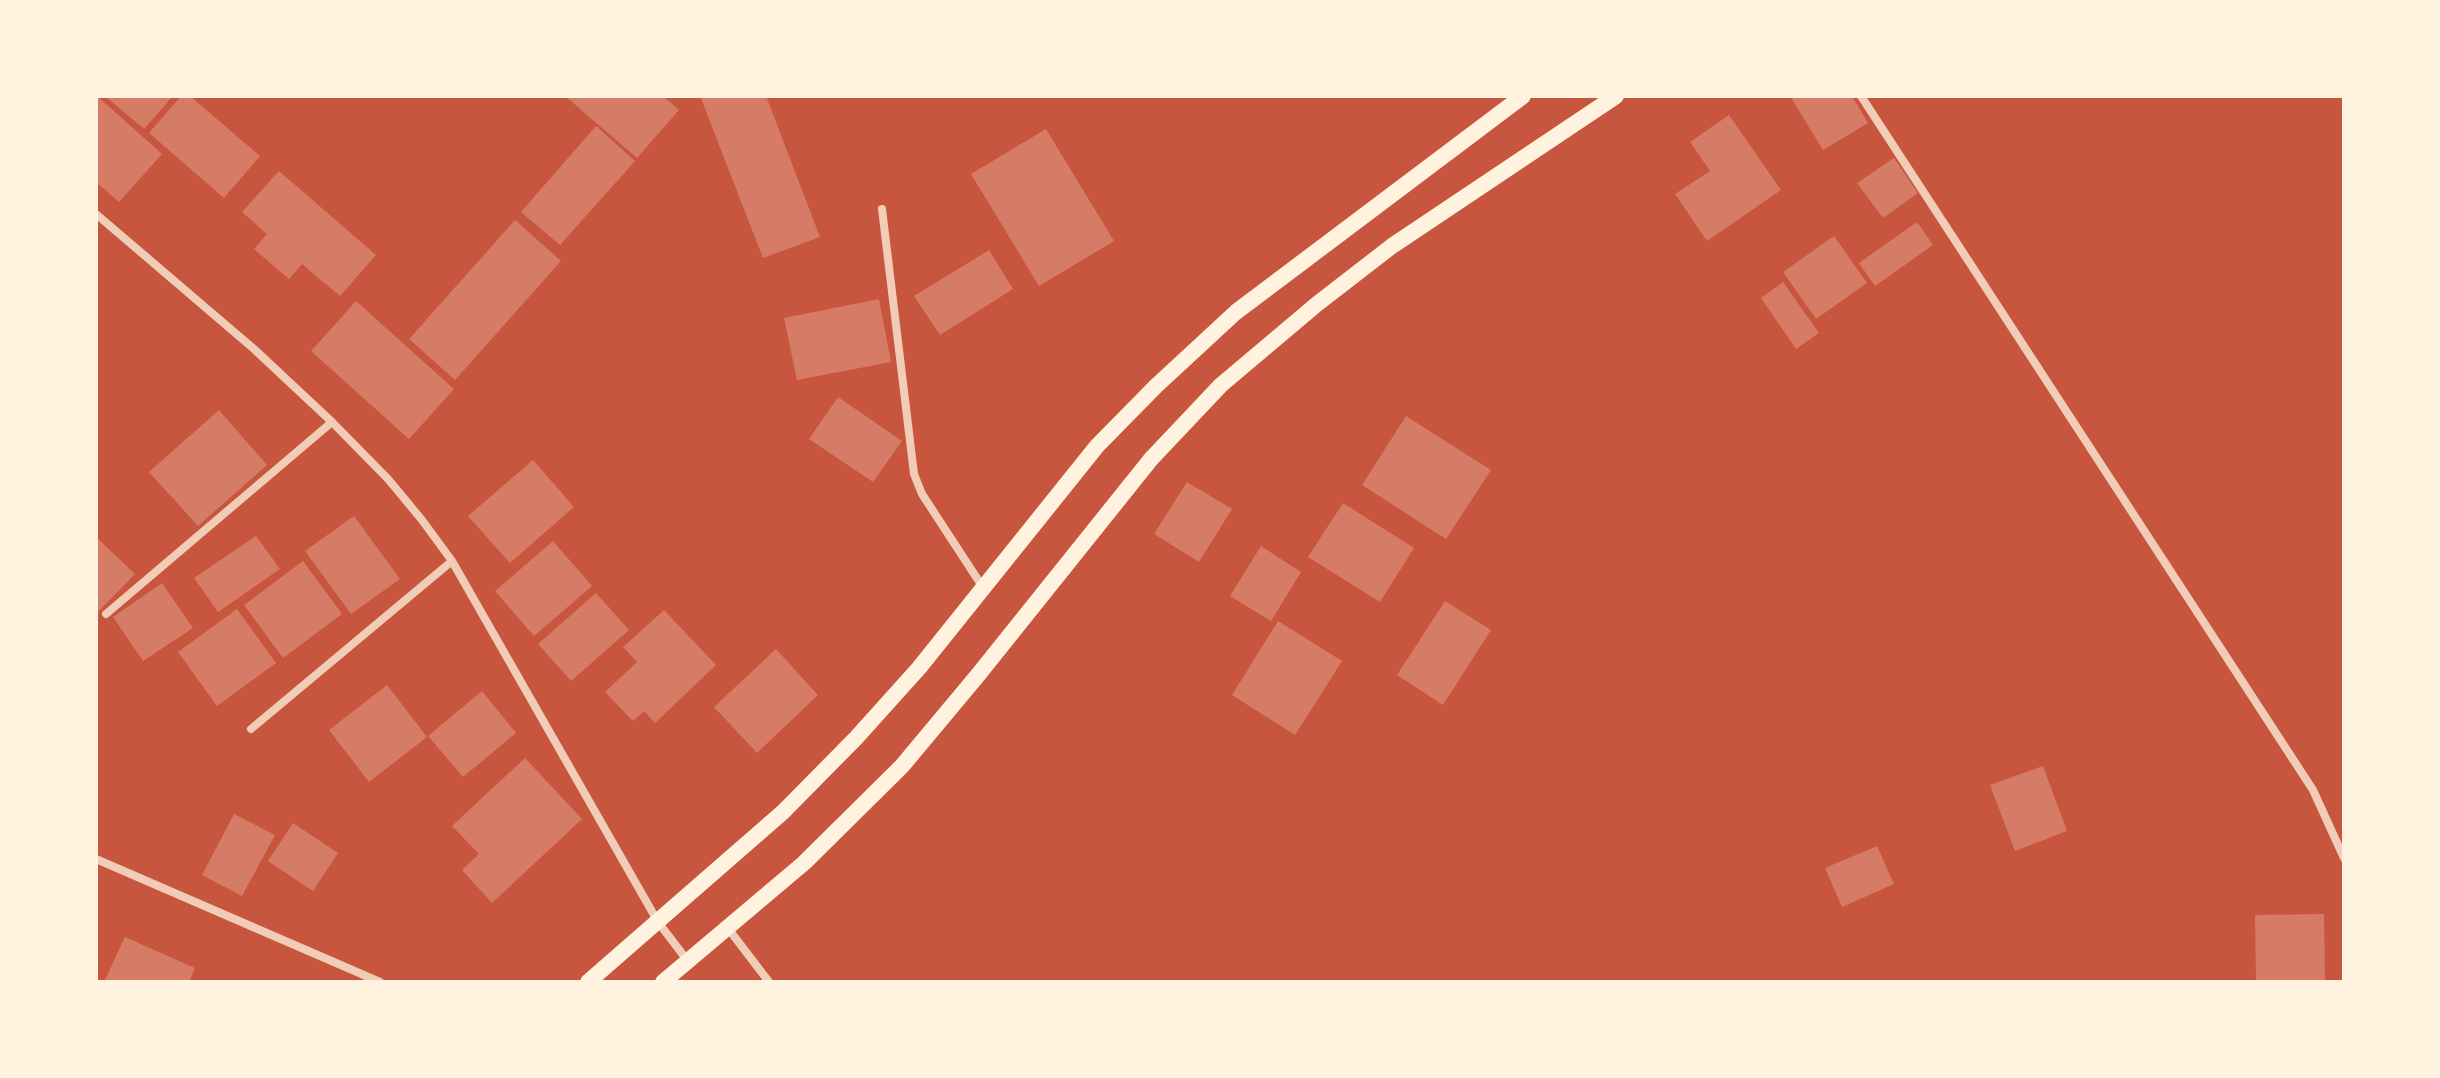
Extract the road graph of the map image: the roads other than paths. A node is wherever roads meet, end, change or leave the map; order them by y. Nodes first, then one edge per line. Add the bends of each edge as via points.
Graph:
1 (1523, 96) edge
2 (1616, 96) edge
3 (1861, 96) edge
4 (882, 209) dead end
5 (96, 214) edge
6 (332, 422) junction
7 (452, 561) junction
8 (982, 586) junction
9 (106, 614) dead end
10 (251, 729) dead end
11 (2344, 858) edge
12 (96, 859) edge
13 (658, 922) junction
14 (726, 927) junction
15 (687, 960) junction
16 (380, 982) edge
17 (588, 982) edge
18 (663, 982) edge
19 (769, 982) edge

1 - 8 main road via 1236,312 1097,446
2 - 14 main road via 1392,246 1221,385 1151,459 902,766 804,863
3 - 11 street via 2313,790
4 - 8 street via 914,474
5 - 6 street
6 - 7 street via 388,479
6 - 9 street
7 - 10 street
7 - 13 street
8 - 13 main road via 856,738 783,812
12 - 16 street
13 - 15 street
13 - 17 main road
14 - 15 main road
14 - 19 street
15 - 18 main road

